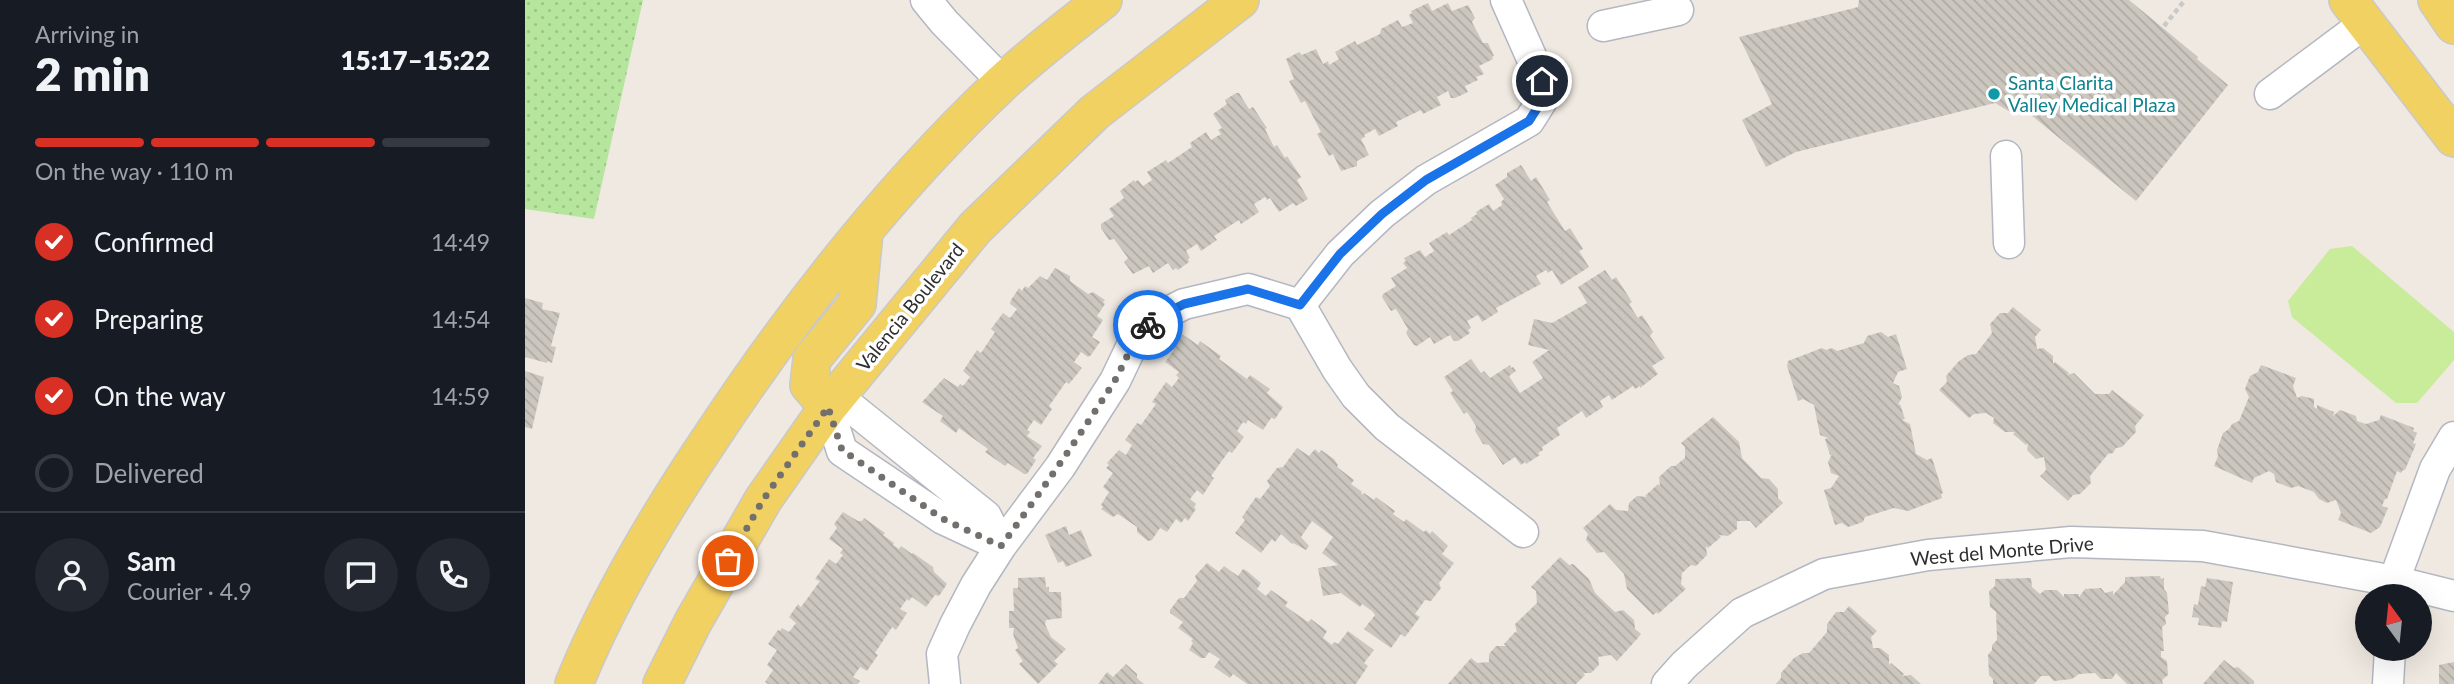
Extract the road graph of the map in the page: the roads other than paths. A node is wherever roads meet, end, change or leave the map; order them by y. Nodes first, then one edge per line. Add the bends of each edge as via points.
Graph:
1 (926, 0) edge
2 (1103, 0) edge
3 (1240, 0) edge
4 (1506, 0) edge
5 (2437, 0) edge
6 (1678, 10) dead end
7 (2356, 11) edge
8 (2454, 25) edge
9 (1603, 26) dead end
10 (1003, 82) junction
11 (2270, 94) dead end
12 (2454, 138) edge
13 (2006, 156) dead end
14 (864, 232) junction
15 (2009, 243) dead end
16 (1300, 305) junction
17 (832, 402) junction
18 (2454, 437) edge
19 (1523, 532) dead end
20 (1001, 546) junction
21 (2372, 584) edge
22 (2396, 584) edge
23 (2433, 594) edge
24 (2454, 596) edge
25 (2389, 662) edge
26 (574, 684) edge
27 (662, 684) edge
28 (945, 684) edge
29 (1667, 684) edge
30 (2388, 684) edge

1 - 10 street
2 - 10 main road
3 - 17 main road, Valencia Boulevard via 1095,112 975,228
4 - 16 street via 1542,81 1541,102 1529,121 1426,180 1382,214 1340,254
5 - 8 main road
6 - 9 street
7 - 11 street
7 - 12 main road
10 - 14 main road via 934,151
13 - 15 street
14 - 17 main road via 857,304 812,359 809,385
14 - 26 main road via 758,366 661,512
16 - 19 street via 1356,396 1387,427
16 - 20 street via 1248,289 1184,304 1155,319 1137,335 1115,381 1067,456
17 - 20 street via 986,516
17 - 20 street via 842,450 943,519
17 - 27 main road, Valencia Boulevard via 763,500
18 - 22 street via 2435,469
20 - 28 street via 976,584 942,654
21 - 29 street, West del Monte Drive via 2203,546 2071,542 1928,555 1825,574 1742,613
23 - 24 street, West del Monte Drive
25 - 30 street

